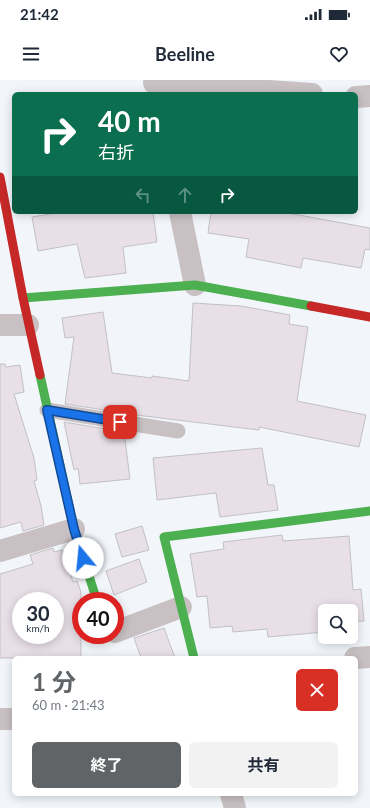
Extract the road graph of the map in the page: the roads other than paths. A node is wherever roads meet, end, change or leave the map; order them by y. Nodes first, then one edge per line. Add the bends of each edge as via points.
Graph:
1 (154, 86) edge
2 (272, 92) edge
3 (370, 96) edge
4 (358, 97) edge
5 (0, 176) edge
6 (180, 214) edge
7 (195, 285) junction
8 (23, 298) junction
9 (370, 317) edge
10 (0, 325) edge
11 (28, 325) junction
12 (47, 410) junction
13 (178, 431) dead end
14 (370, 511) edge
15 (74, 529) junction
16 (0, 551) edge
17 (94, 592) edge
18 (181, 607) junction
19 (124, 629) edge
20 (193, 656) edge
21 (370, 656) edge
22 (358, 658) edge
23 (0, 719) edge
24 (12, 719) edge
25 (232, 796) edge
26 (235, 808) edge

1 - 2 street
3 - 4 street
5 - 8 street
6 - 7 street
7 - 8 street
7 - 9 street
8 - 11 street
10 - 11 street
11 - 12 street
12 - 13 lane
12 - 15 street
14 - 18 street via 164,537
15 - 16 street
15 - 17 street
18 - 19 street
18 - 20 street
21 - 22 street
23 - 24 street
25 - 26 street

